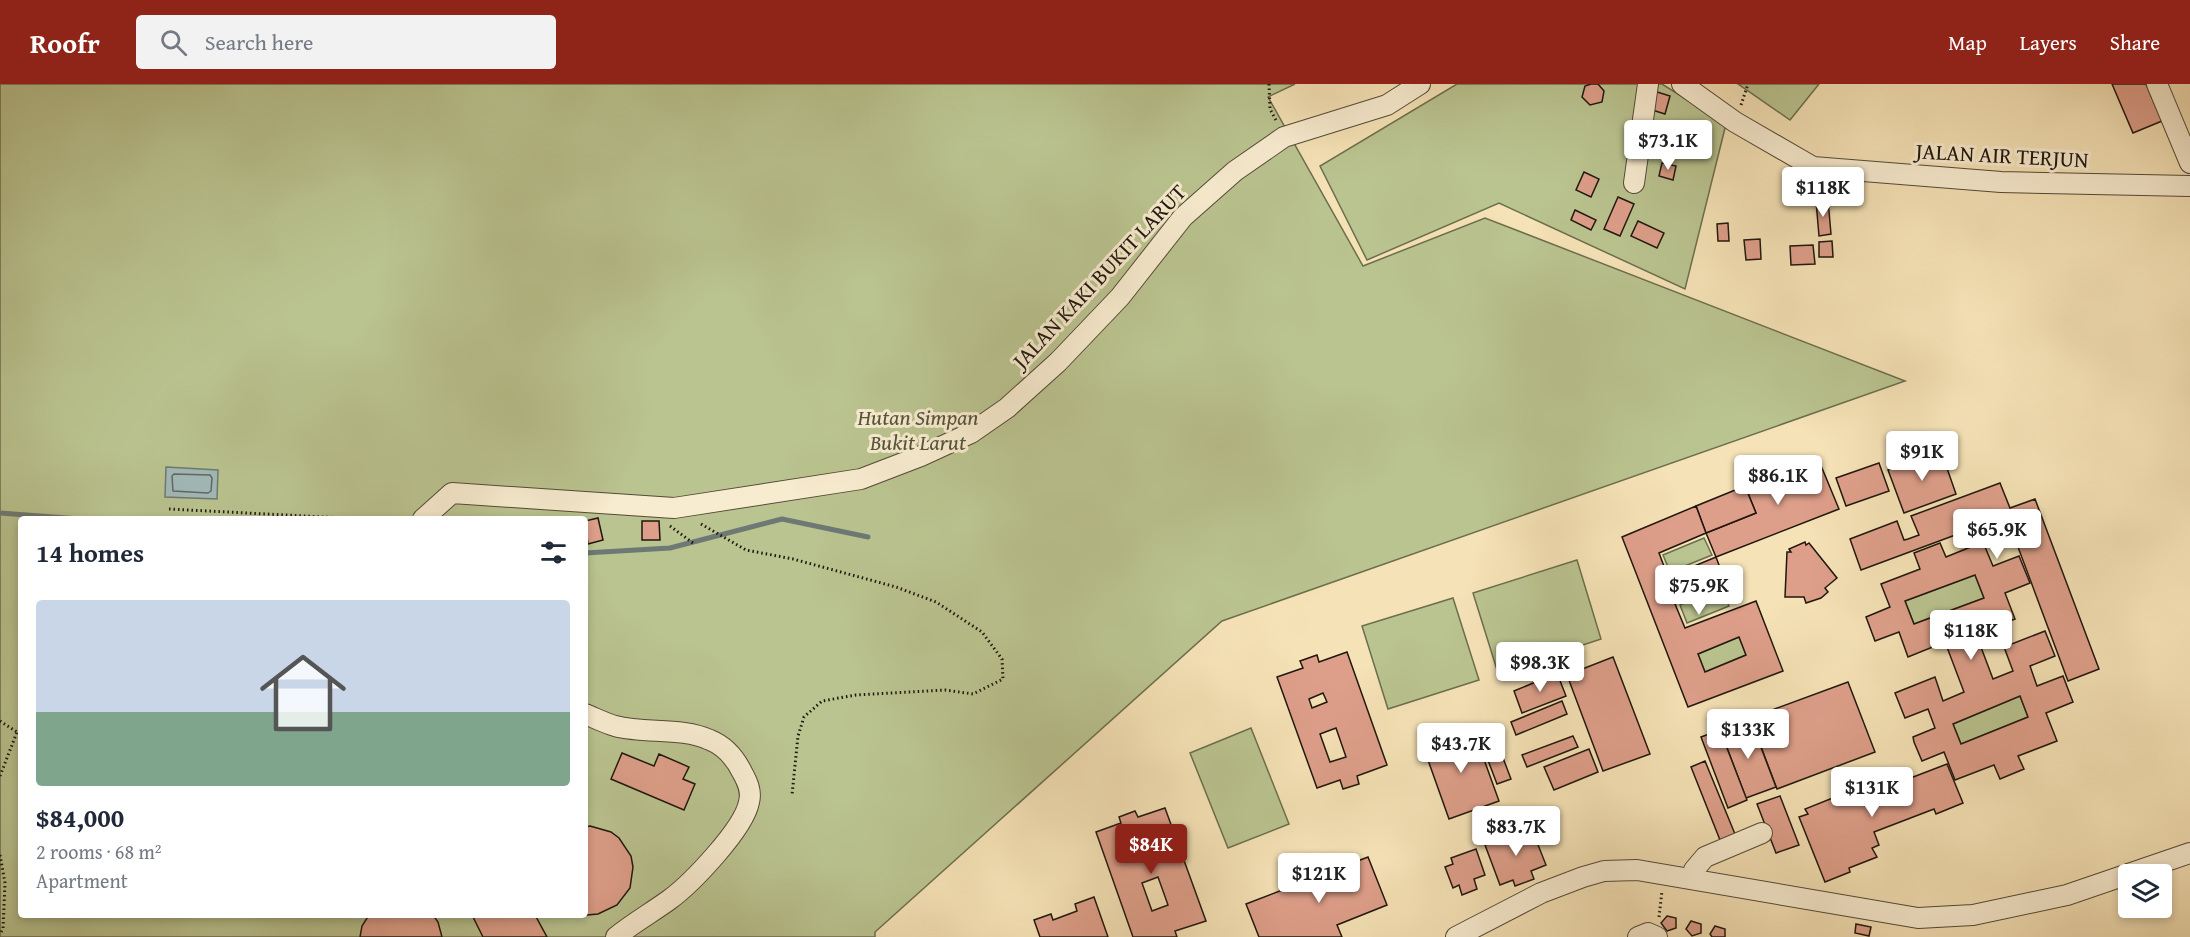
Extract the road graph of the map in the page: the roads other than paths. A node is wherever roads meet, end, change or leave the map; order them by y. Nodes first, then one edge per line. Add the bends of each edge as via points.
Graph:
1 (1420, 84) edge
2 (1648, 84) edge
3 (1682, 84) edge
4 (2157, 84) edge
5 (2190, 163) edge
6 (1634, 183) dead end
7 (2190, 186) edge
8 (426, 516) edge
9 (588, 715) edge
10 (1762, 833) dead end
11 (2190, 854) edge
12 (1699, 880) junction
13 (1917, 928) edge
14 (616, 937) edge
15 (1456, 937) edge

1 - 8 street, JALAN KAKI BUKIT LARUT via 1387,105 1284,137 1235,171 1183,217 1120,297 1058,362 1007,408 971,433 921,456 861,479 674,508 452,493
2 - 6 street
3 - 7 street, JALAN AIR TERJUN via 1735,122 1813,167 2001,182
4 - 5 street
9 - 14 street via 615,726 697,735 713,741 736,760 750,791 743,818 721,849 670,900
10 - 12 street via 1705,857 1694,870
11 - 13 street via 2067,895
12 - 13 street
12 - 15 street via 1626,870 1604,871 1541,893

